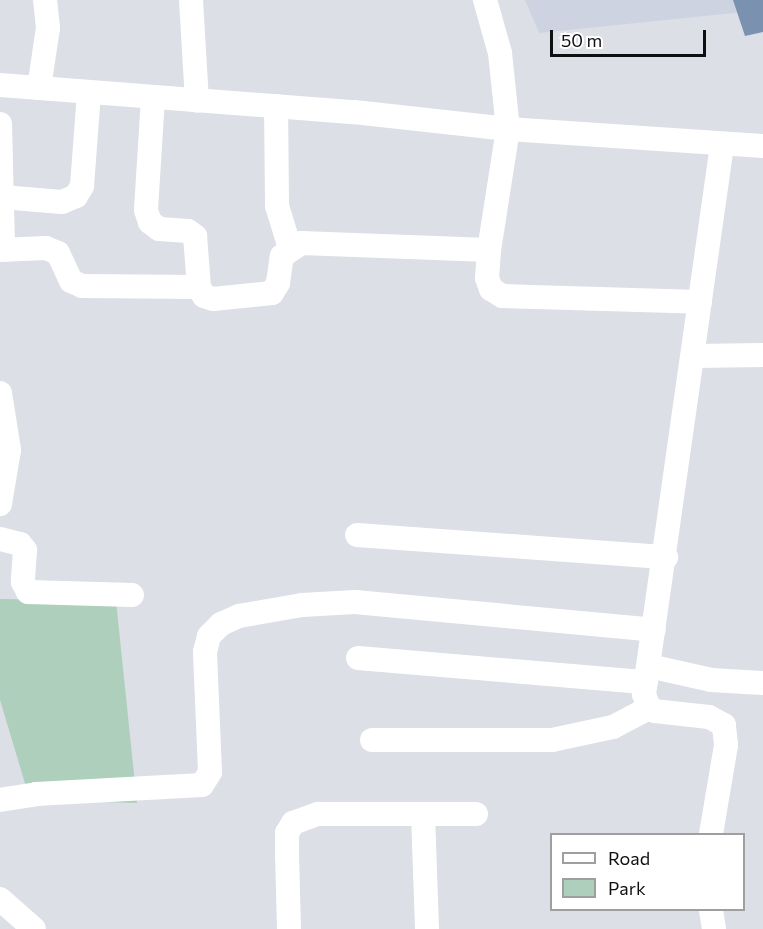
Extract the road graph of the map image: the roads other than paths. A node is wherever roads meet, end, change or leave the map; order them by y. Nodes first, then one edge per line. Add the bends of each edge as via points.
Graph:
1 (45, 0) edge
2 (190, 0) edge
3 (485, 0) edge
4 (0, 85) edge
5 (39, 88) junction
6 (90, 93) junction
7 (153, 98) junction
8 (197, 101) junction
9 (276, 106) junction
10 (0, 124) edge
11 (508, 129) junction
12 (722, 146) junction
13 (763, 146) edge
14 (2, 197) junction
15 (290, 248) junction
16 (1, 250) edge
17 (489, 250) junction
18 (199, 286) junction
19 (700, 302) junction
20 (763, 355) edge
21 (694, 356) junction
22 (0, 393) edge
23 (0, 504) edge
24 (357, 535) dead end
25 (0, 539) edge
26 (666, 557) junction
27 (132, 595) dead end
28 (654, 630) junction
29 (358, 658) dead end
30 (647, 674) junction
31 (763, 682) edge
32 (649, 708) junction
33 (372, 740) dead end
34 (0, 800) edge
35 (423, 814) junction
36 (476, 814) dead end
37 (711, 833) edge
38 (0, 899) edge
39 (711, 911) edge
40 (34, 929) edge
41 (289, 929) edge
42 (427, 929) edge
43 (714, 929) edge

1 - 5 street via 48,28
2 - 8 street
3 - 11 street via 500,53
4 - 5 street
5 - 6 street
6 - 7 street
6 - 14 street via 82,186 76,196 62,202
7 - 8 street
7 - 18 street via 146,210 150,222 159,229 188,231 195,236
8 - 9 street
9 - 11 street
9 - 15 street via 277,206
10 - 14 street
11 - 12 street
11 - 17 street
12 - 13 street
12 - 19 street
14 - 16 street
15 - 17 street via 301,243
15 - 18 street via 282,256 278,283 272,293 213,299 204,296
16 - 18 street via 46,248 58,253 71,281 82,286
17 - 19 street via 487,278 491,289 502,296
19 - 21 street
20 - 21 street
21 - 26 street
22 - 23 street via 9,450
24 - 26 street
25 - 27 street via 20,544 24,550 23,582 28,592
26 - 28 street
28 - 30 street
28 - 34 street via 356,602 302,605 239,616 209,636 206,652 210,772 202,785 36,794
29 - 30 street
30 - 31 street
30 - 32 street via 645,701
32 - 33 street via 613,727 552,740
32 - 37 street via 708,717 724,725 726,745
35 - 36 street
35 - 41 street via 318,814 293,823 287,833 286,855
35 - 42 street
38 - 40 street
39 - 43 street

